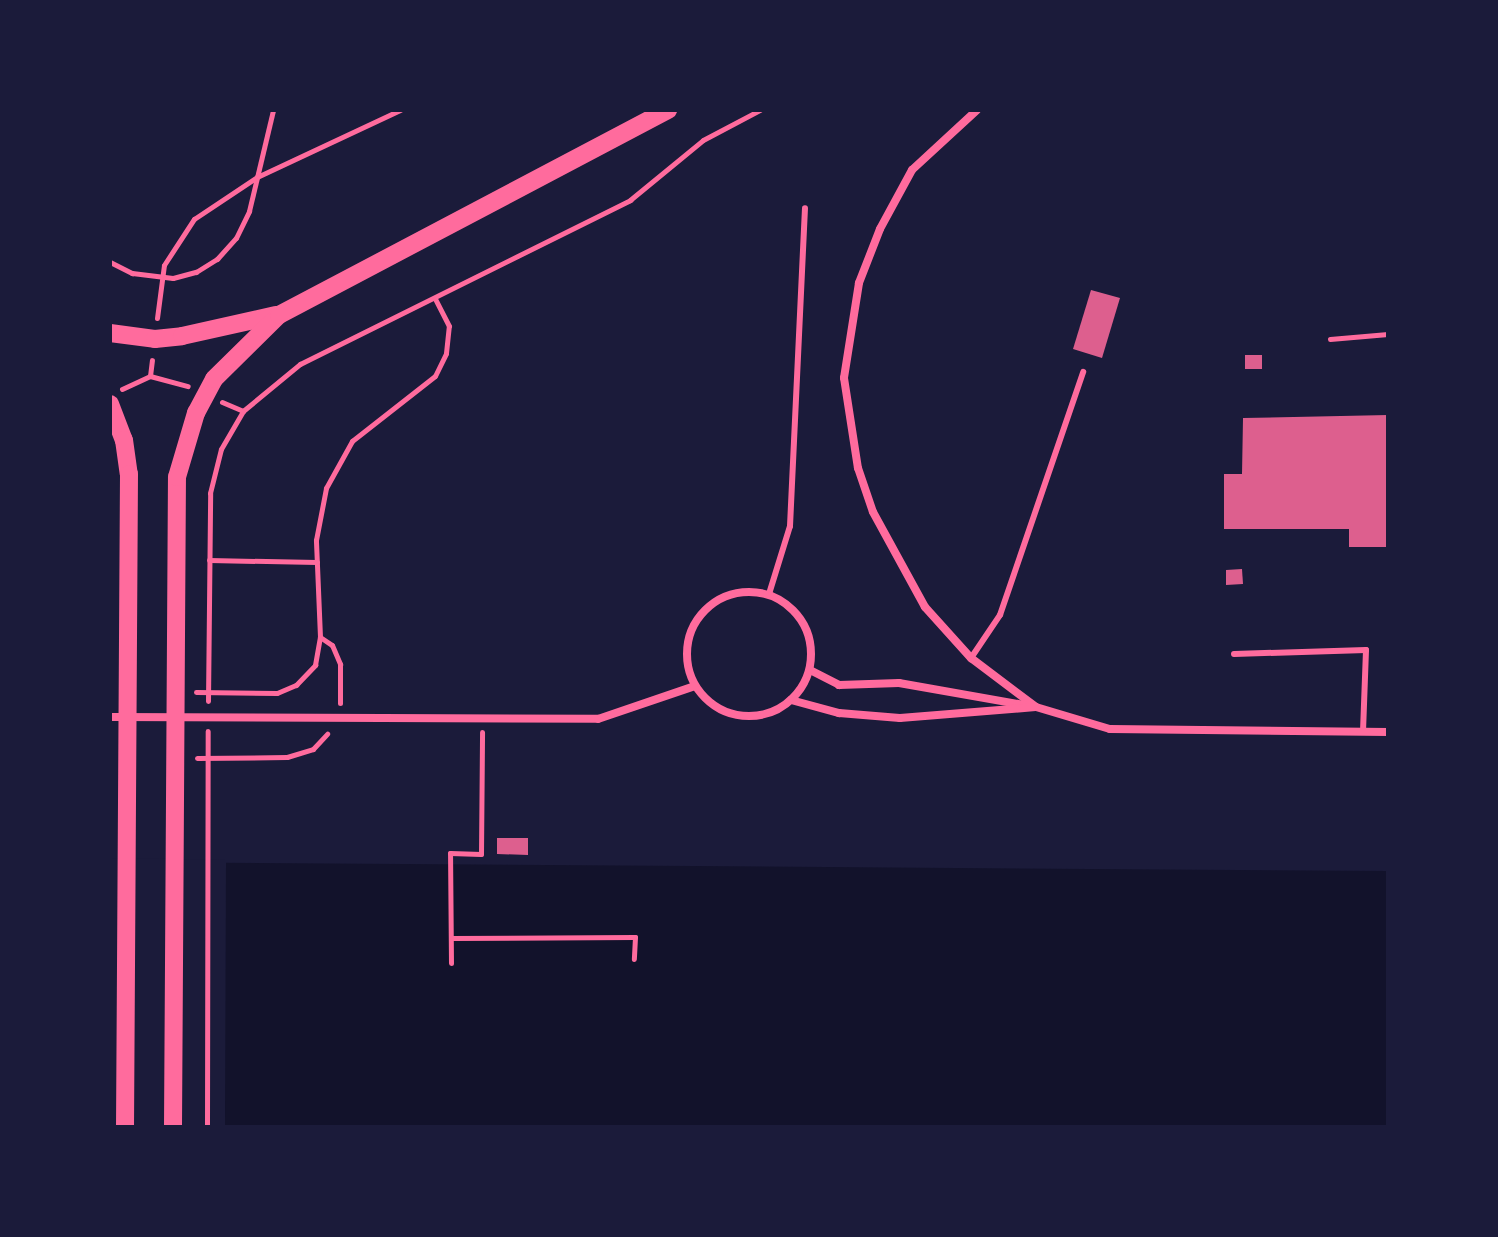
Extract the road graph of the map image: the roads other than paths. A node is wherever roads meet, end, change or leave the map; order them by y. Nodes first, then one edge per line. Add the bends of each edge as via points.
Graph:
1 (637, 110) edge
2 (668, 110) edge
3 (977, 110) edge
4 (613, 141) junction
5 (805, 208) dead end
6 (279, 315) junction
7 (110, 333) edge
8 (1083, 372) dead end
9 (110, 404) edge
10 (769, 594) junction
11 (1234, 654) dead end
12 (971, 658) junction
13 (810, 670) junction
14 (695, 686) junction
15 (791, 700) junction
16 (1036, 707) junction
17 (110, 717) edge
18 (1363, 732) junction
19 (1388, 732) edge
20 (125, 1127) edge
21 (173, 1127) edge

1 - 4 main road
2 - 4 main road
3 - 12 street via 912,170 880,229 859,283 844,378 858,468 873,512 925,607
4 - 6 main road
5 - 10 lane via 790,526
6 - 7 main road via 168,338
6 - 21 main road via 214,379 188,430 177,477
8 - 12 lane via 1000,615
9 - 20 main road via 124,440 129,474
10 - 13 street via 799,616 810,642
10 - 14 street via 731,593 699,614 686,649
11 - 18 lane via 1366,650
12 - 16 street
13 - 15 street
13 - 16 street via 839,685 899,683
14 - 15 street via 729,713 772,712
14 - 17 street via 598,719
15 - 16 street via 839,713 900,718
16 - 18 street via 1110,729
18 - 19 street

